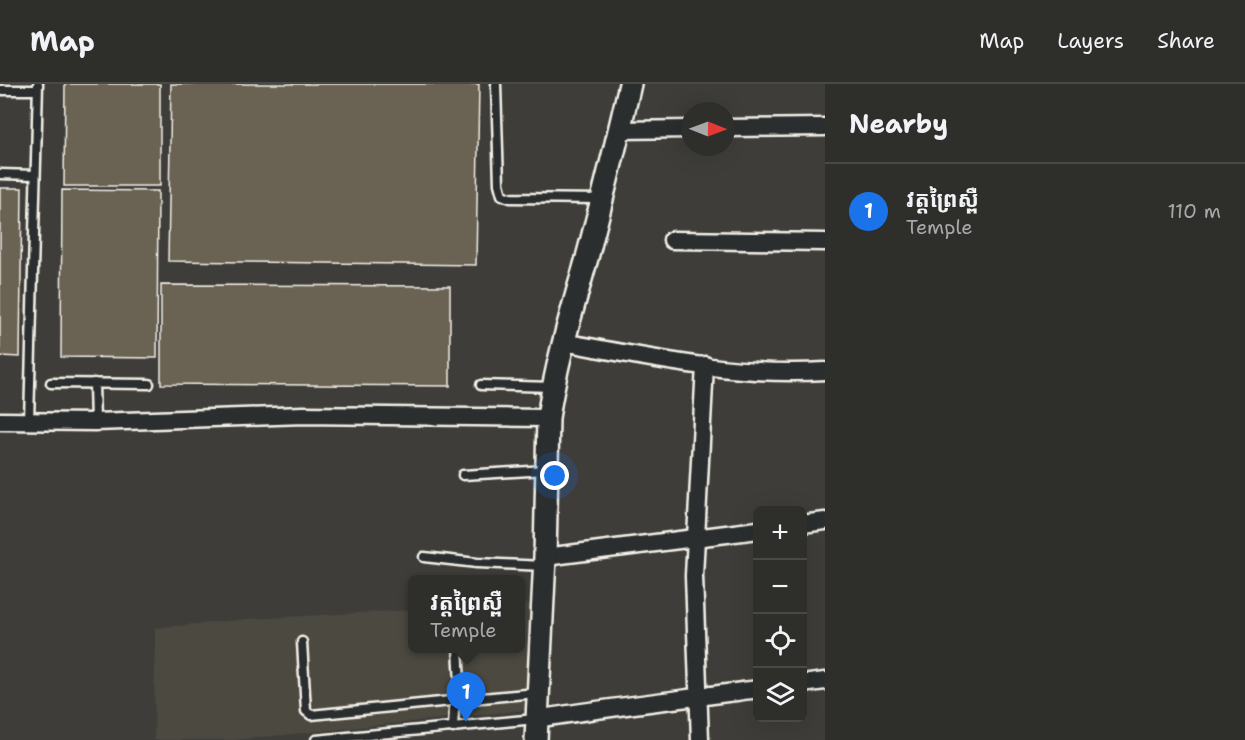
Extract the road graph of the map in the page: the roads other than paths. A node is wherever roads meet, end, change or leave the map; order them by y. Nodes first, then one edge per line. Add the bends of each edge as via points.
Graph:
1 (630, 84) edge
2 (496, 85) edge
3 (37, 87) edge
4 (0, 90) edge
5 (825, 127) edge
6 (735, 128) edge
7 (681, 129) edge
8 (620, 130) junction
9 (0, 174) edge
10 (35, 176) junction
11 (603, 199) junction
12 (672, 240) dead end
13 (825, 242) edge
14 (563, 342) junction
15 (705, 365) junction
16 (825, 371) edge
17 (51, 383) dead end
18 (94, 383) junction
19 (149, 384) dead end
20 (481, 385) dead end
21 (553, 387) junction
22 (548, 418) junction
23 (0, 421) edge
24 (28, 422) junction
25 (95, 422) junction
26 (547, 470) junction
27 (463, 475) dead end
28 (825, 521) edge
29 (807, 523) edge
30 (753, 531) edge
31 (695, 539) junction
32 (424, 557) dead end
33 (544, 561) junction
34 (302, 642) dead end
35 (458, 653) edge
36 (825, 681) edge
37 (807, 683) edge
38 (753, 691) edge
39 (537, 693) junction
40 (698, 697) junction
41 (461, 700) junction
42 (536, 719) junction
43 (453, 728) junction
44 (417, 736) edge
45 (316, 740) edge
46 (536, 740) edge
47 (700, 740) edge

1 - 8 street
2 - 11 lane via 502,195
3 - 4 lane
3 - 10 lane
5 - 6 street
7 - 8 street
8 - 11 street
9 - 10 lane
10 - 24 lane
11 - 14 street
12 - 13 street
14 - 15 street
14 - 21 street
15 - 16 street via 786,373
15 - 31 street
17 - 18 lane
18 - 19 lane
18 - 25 lane
20 - 21 lane
21 - 22 street
22 - 25 street via 303,415
22 - 26 street
23 - 24 street
24 - 25 street
26 - 27 lane
26 - 33 street
28 - 29 street
30 - 31 street
31 - 33 street
31 - 40 street
32 - 33 lane via 477,563
33 - 39 street
34 - 41 lane via 306,711 311,716
35 - 41 lane
36 - 37 street
38 - 40 street
39 - 41 lane
39 - 42 street
40 - 42 street
40 - 47 street
41 - 43 lane via 454,709
42 - 43 lane
42 - 46 street
43 - 44 lane
44 - 45 lane

